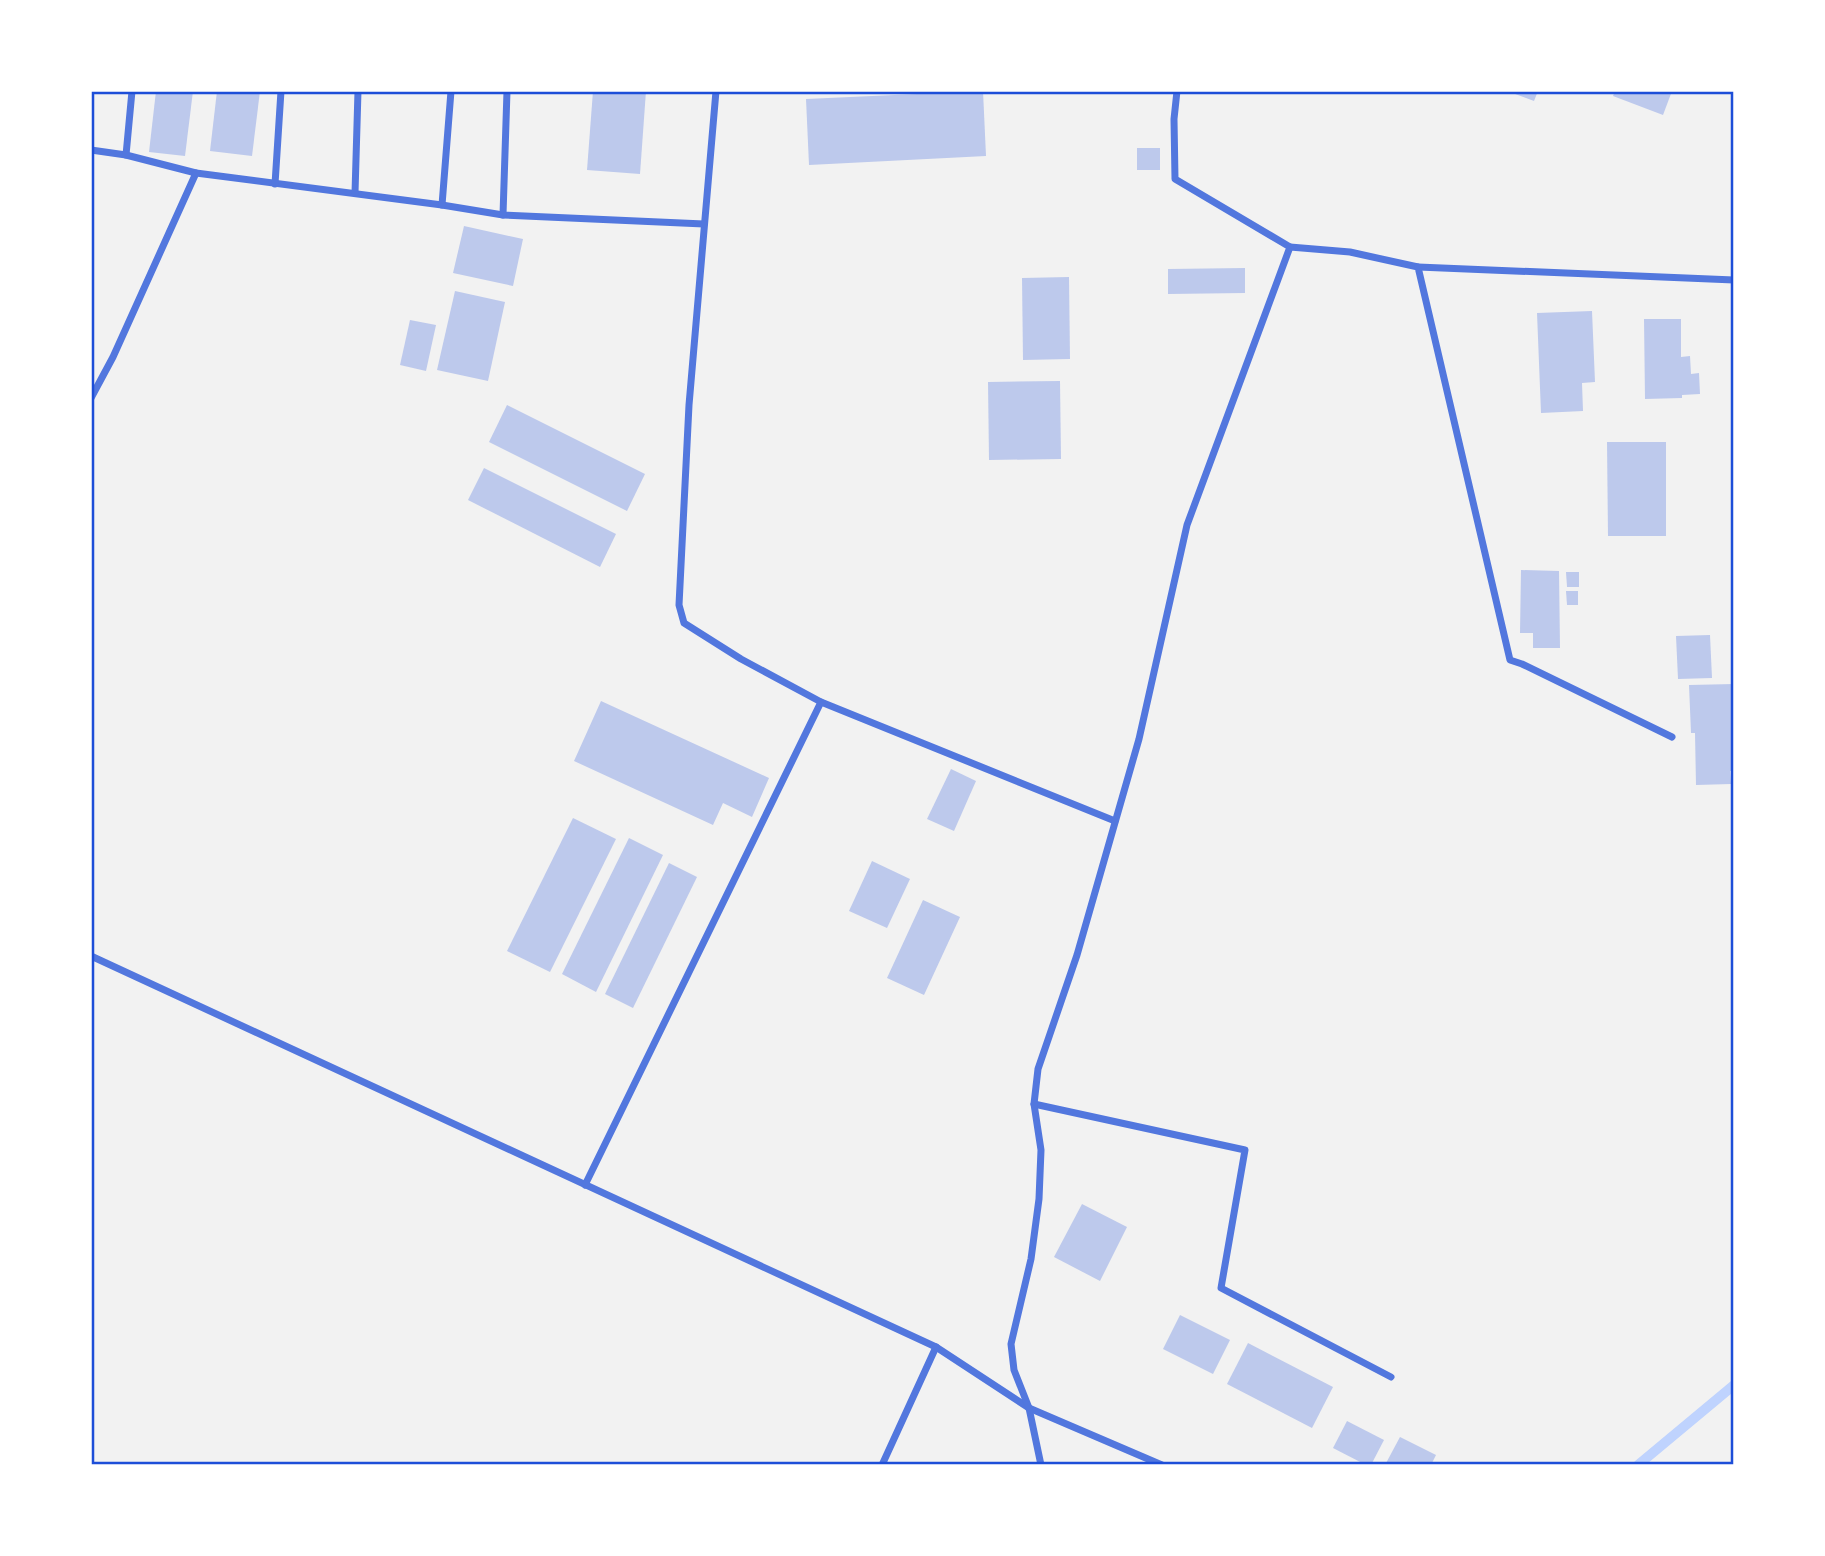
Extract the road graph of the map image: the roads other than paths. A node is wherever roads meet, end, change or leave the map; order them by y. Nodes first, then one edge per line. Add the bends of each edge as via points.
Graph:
1 (132, 91) edge
2 (281, 91) edge
3 (358, 91) edge
4 (451, 91) edge
5 (508, 91) edge
6 (716, 91) edge
7 (1177, 91) edge
8 (91, 150) edge
9 (125, 155) junction
10 (196, 173) junction
11 (275, 184) junction
12 (355, 193) junction
13 (442, 205) junction
14 (503, 215) junction
15 (704, 224) junction
16 (1290, 247) junction
17 (1418, 267) junction
18 (1734, 280) edge
19 (91, 398) edge
20 (821, 702) junction
21 (1672, 737) dead end
22 (1115, 821) junction
23 (91, 956) edge
24 (1034, 1104) junction
25 (585, 1185) junction
26 (936, 1347) junction
27 (1391, 1377) dead end
28 (1029, 1408) junction
29 (882, 1465) edge
30 (1041, 1465) edge
31 (1162, 1465) edge

1 - 9 street
2 - 11 street
3 - 12 street
4 - 13 street
5 - 14 street
6 - 15 street
7 - 16 street via 1175,179
8 - 9 street
9 - 10 street
10 - 11 street
10 - 19 street
11 - 12 street
12 - 13 street
13 - 14 street
14 - 15 street
15 - 20 street via 679,605 684,623
16 - 17 street via 1350,252
16 - 22 street via 1187,525 1139,740
17 - 18 street
17 - 21 street via 1510,660
20 - 22 street
20 - 25 street
22 - 24 street via 1038,1069
23 - 25 street
24 - 27 street via 1245,1150 1221,1288
24 - 28 street via 1041,1150 1039,1199 1031,1259 1011,1344 1014,1370
25 - 26 street
26 - 28 street
26 - 29 street
28 - 30 street
28 - 31 street

